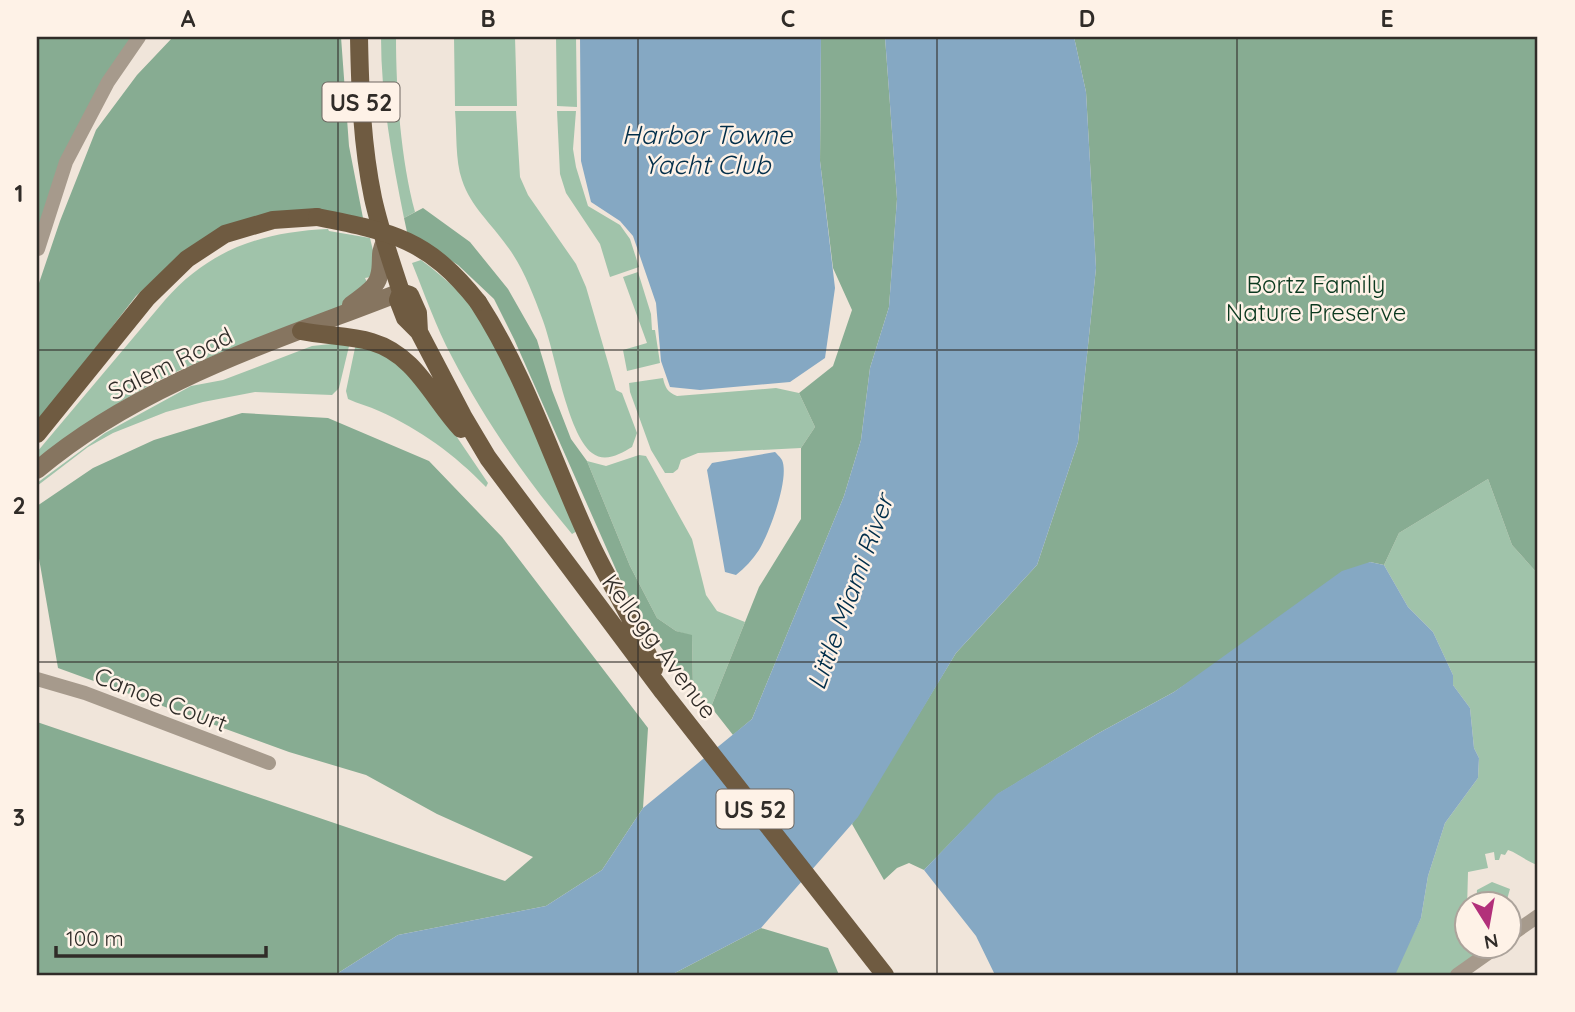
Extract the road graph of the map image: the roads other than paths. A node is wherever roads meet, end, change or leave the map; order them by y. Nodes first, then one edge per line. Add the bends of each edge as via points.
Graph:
1 (139, 37) edge
2 (359, 37) edge
3 (385, 242) junction
4 (38, 249) edge
5 (401, 292) junction
6 (335, 318) junction
7 (301, 331) junction
8 (37, 434) edge
9 (488, 458) junction
10 (37, 470) edge
11 (37, 679) edge
12 (663, 692) junction
13 (268, 764) dead end
14 (1538, 916) edge
15 (1522, 927) edge
16 (1478, 960) edge
17 (885, 975) edge
18 (1457, 975) edge

1 - 4 street via 76,141
2 - 3 main road, Kellogg Avenue / US 52 via 359,90 368,167
3 - 5 main road, Kellogg Avenue / US 52
3 - 6 street, Salem Road via 374,287
5 - 6 street, Salem Road
5 - 9 main road, Kellogg Avenue / US 52 via 398,300 405,318 419,331
6 - 7 street, Salem Road
7 - 9 main road via 372,342 400,356
7 - 10 street, Salem Road via 149,395 78,438
8 - 12 main road, bridge via 147,298 187,258 225,234 273,220 317,217 394,234 421,248 459,278 478,302 513,363 589,540 642,638
9 - 12 main road, Kellogg Avenue / US 52
11 - 13 street, Canoe Court
12 - 17 main road, Kellogg Avenue / US 52
14 - 15 street
16 - 18 street

